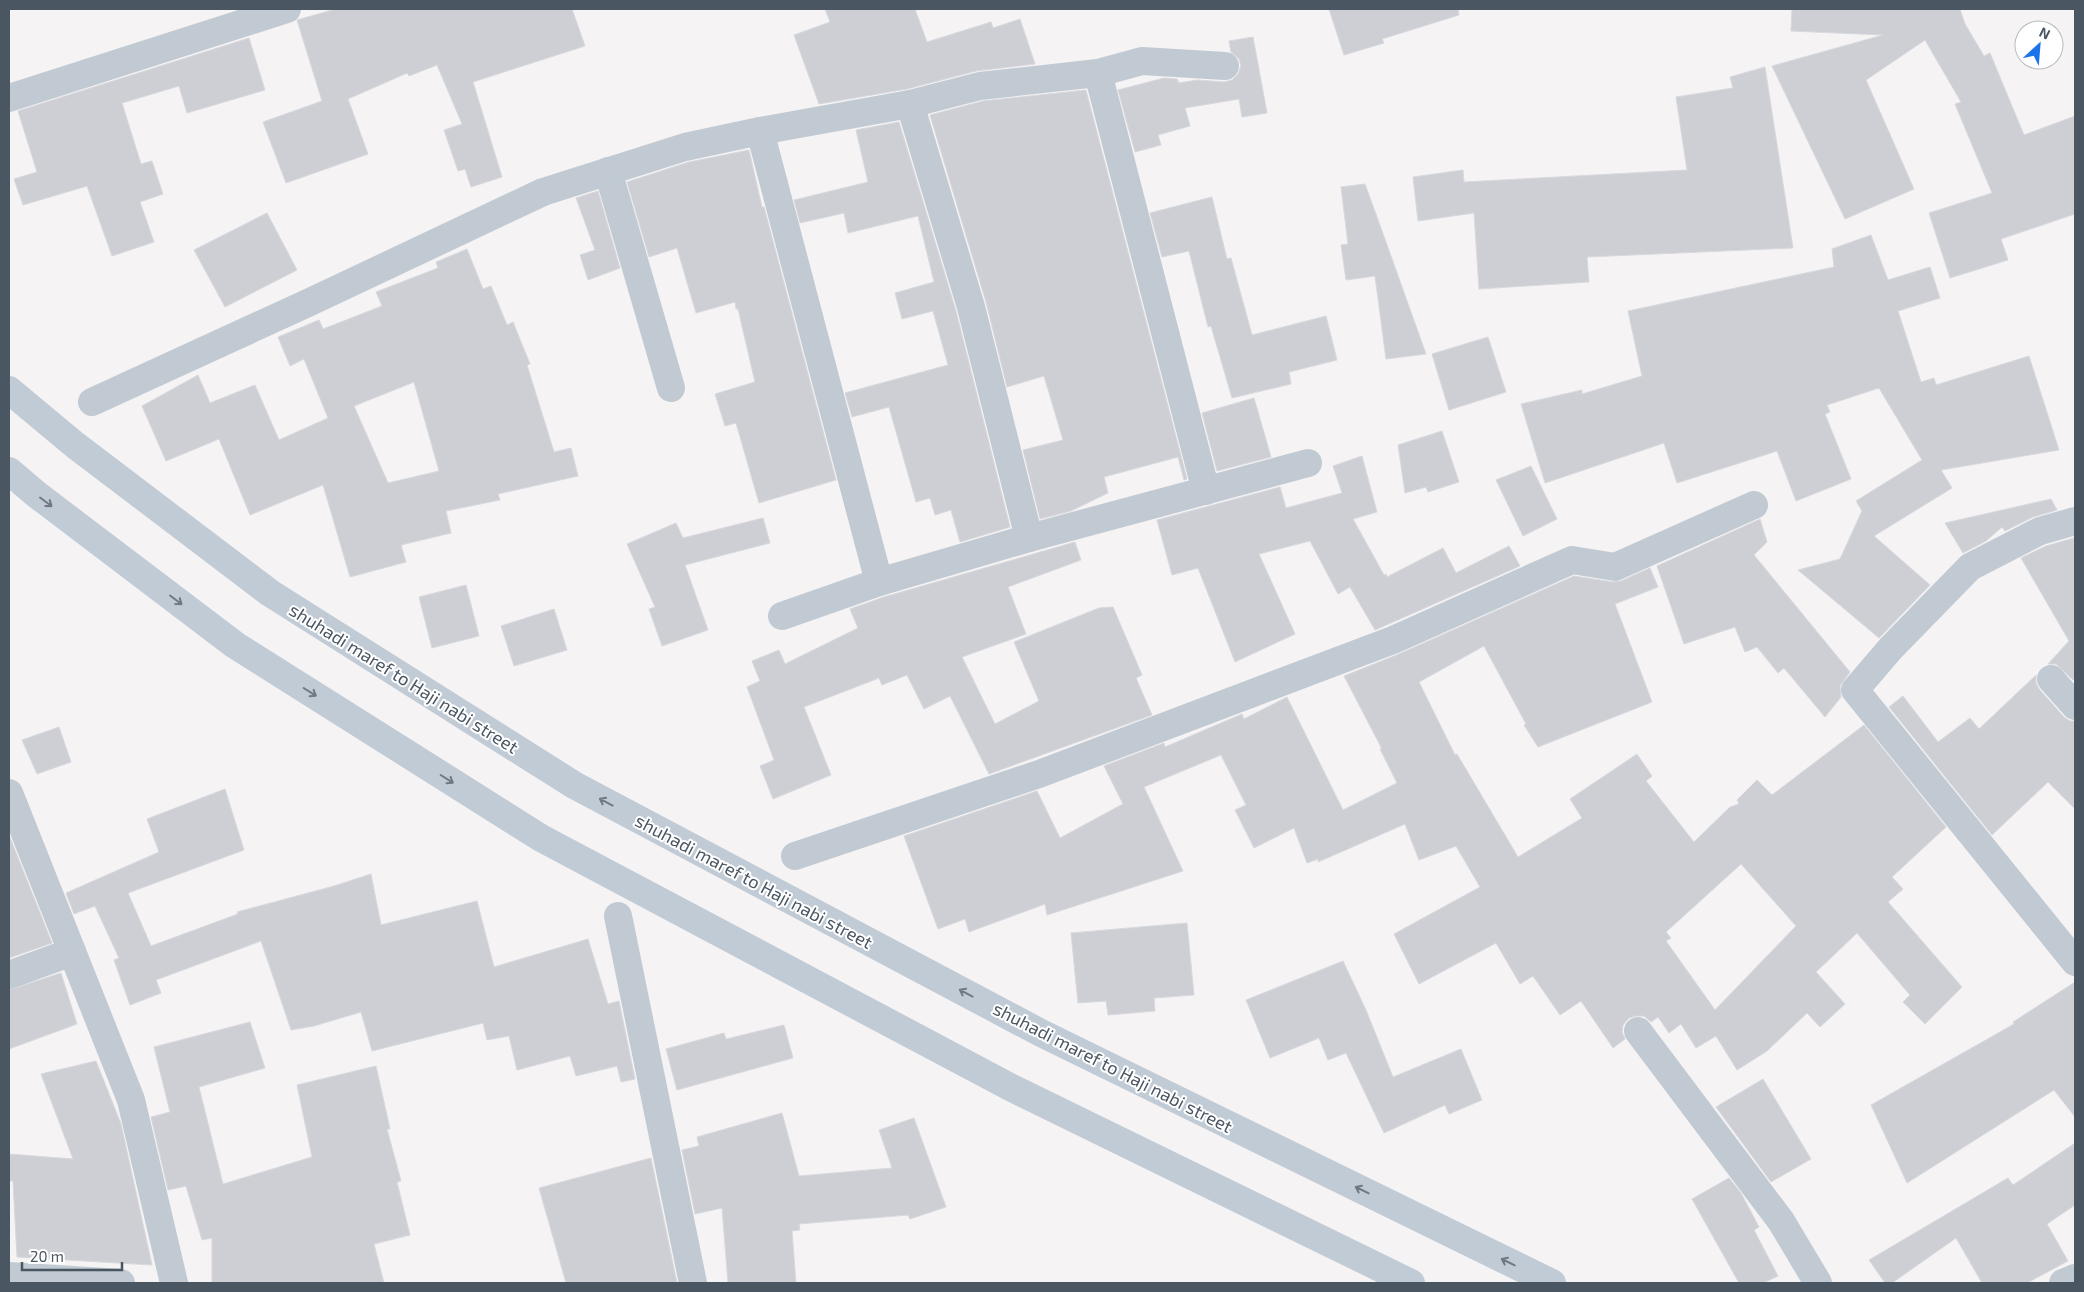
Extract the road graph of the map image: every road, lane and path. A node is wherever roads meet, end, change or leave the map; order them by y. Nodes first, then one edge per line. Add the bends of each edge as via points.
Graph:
1 (287, 9) edge
2 (1225, 66) dead end
3 (1098, 73) junction
4 (9, 98) edge
5 (910, 104) junction
6 (760, 131) junction
7 (608, 171) junction
8 (671, 388) dead end
9 (9, 390) edge
10 (92, 402) dead end
11 (1308, 463) dead end
12 (9, 471) edge
13 (1206, 491) junction
14 (1754, 505) dead end
15 (2075, 521) edge
16 (1029, 538) junction
17 (879, 582) junction
18 (782, 616) dead end
19 (2051, 679) dead end
20 (2075, 706) edge
21 (9, 793) edge
22 (795, 856) dead end
23 (618, 916) dead end
24 (72, 952) junction
25 (2075, 962) edge
26 (9, 975) edge
27 (1638, 1031) dead end
28 (9, 1276) edge
29 (2075, 1278) edge
30 (121, 1283) edge
31 (174, 1283) edge
32 (694, 1283) edge
33 (1411, 1283) edge
34 (1552, 1283) edge
35 (1818, 1283) edge
36 (2063, 1283) edge

1 - 4 street
2 - 3 street via 1142,61
3 - 5 street via 980,86
3 - 13 street
5 - 6 street
5 - 16 street via 972,306
6 - 7 street via 685,147
6 - 17 street
7 - 8 street
7 - 10 street via 542,192
34 -> 9 main road, shuhadi maref to Haji nabi street via 1041,1033 574,785 270,593 75,445
11 - 13 street
12 -> 33 main road via 235,644 541,838 1010,1087
13 - 16 street
14 - 22 street via 1615,567 1572,560 1384,644 1039,774
15 - 25 street via 2040,531 1970,566 1855,690
16 - 17 street
17 - 18 street
19 - 20 street
21 - 24 street
23 - 32 street
24 - 26 street
24 - 31 street via 131,1100
27 - 35 street via 1781,1221
28 - 30 street
29 - 36 street

